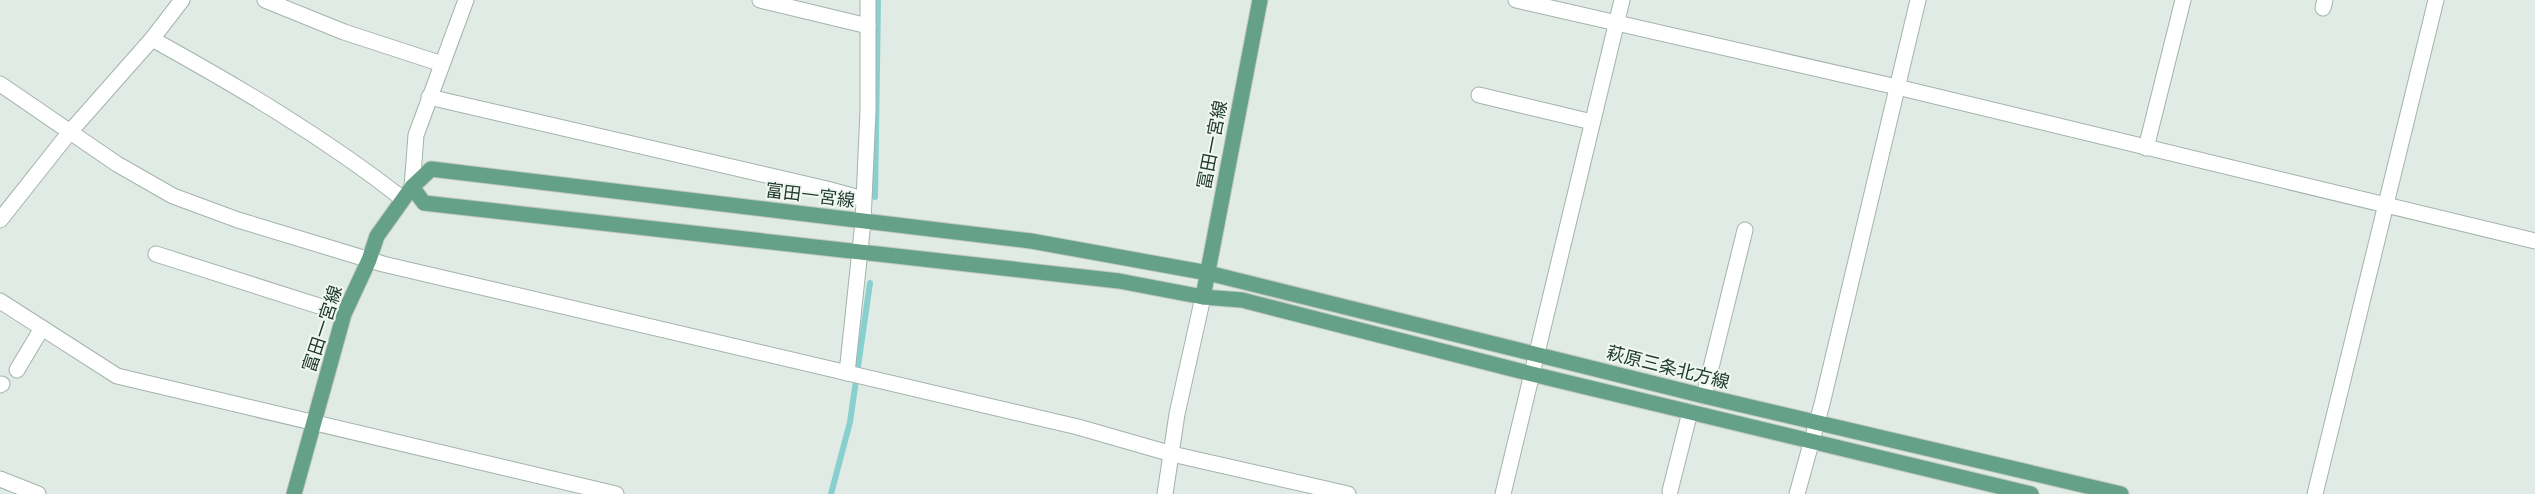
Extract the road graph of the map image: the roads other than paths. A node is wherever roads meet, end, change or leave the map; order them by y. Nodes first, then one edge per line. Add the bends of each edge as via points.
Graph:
1 (182, 0) edge
2 (265, 0) edge
3 (466, 0) edge
4 (760, 0) edge
5 (868, 0) edge
6 (1260, 0) edge
7 (1516, 0) edge
8 (1622, 0) edge
9 (1918, 0) edge
10 (2183, 0) edge
11 (2436, 0) edge
12 (1616, 24) junction
13 (868, 26) junction
14 (152, 39) junction
15 (442, 64) junction
16 (0, 84) edge
17 (1897, 87) junction
18 (1480, 95) dead end
19 (429, 97) junction
20 (1592, 122) junction
21 (69, 133) junction
22 (2146, 148) junction
23 (408, 193) junction
24 (863, 200) junction
25 (2385, 205) junction
26 (2, 213) edge
27 (863, 222) junction
28 (1745, 230) dead end
29 (2535, 241) edge
30 (858, 251) junction
31 (156, 254) dead end
32 (369, 260) junction
33 (1208, 273) junction
34 (1202, 297) junction
35 (0, 301) edge
36 (344, 314) junction
37 (42, 328) junction
38 (1537, 356) junction
39 (17, 370) dead end
40 (848, 373) junction
41 (1532, 374) junction
42 (1704, 396) junction
43 (1690, 412) junction
44 (1817, 423) junction
45 (314, 424) junction
46 (1810, 442) junction
47 (1172, 454) junction
48 (0, 479) edge
49 (1670, 491) dead end
50 (38, 494) edge
51 (294, 494) edge
52 (616, 494) edge
53 (1164, 494) edge
54 (1348, 494) edge
55 (1503, 494) edge
56 (1797, 494) edge
57 (2032, 494) edge
58 (2121, 494) edge
59 (2315, 494) edge

1 - 14 street
2 - 15 street via 344,32
3 - 15 street
4 - 13 street
5 - 13 street
6 - 33 main road, 冨田一宮線
7 - 12 street
8 - 12 street
9 - 17 street
10 - 22 street
11 - 25 street
12 - 17 street
12 - 20 street
13 - 24 street
14 - 21 street
14 - 23 street
15 - 19 street
16 - 21 street
17 - 22 street
17 - 44 street
18 - 20 street
19 - 23 street via 416,135
19 - 24 street
20 - 38 street
21 - 26 street
21 - 32 street via 173,196 238,220
22 - 25 street
23 - 27 main road, 富田一宮線 via 431,169
23 - 30 main road via 424,202
23 - 32 main road, 富田一宮線 via 377,236
24 - 27 street
25 - 29 street
25 - 59 street
27 - 30 street
27 - 33 main road, 富田一宮線 via 1031,241
28 - 42 street
30 - 34 main road via 1119,281
30 - 40 street
31 - 36 street
32 - 36 main road, 富田一宮線
32 - 40 street
33 - 34 main road, 冨田一宮線
33 - 38 main road, 萩原三条北方線
34 - 41 main road via 1242,300
34 - 47 street via 1177,414
35 - 37 street
36 - 45 main road, 富田一宮線
37 - 39 street
37 - 45 street via 117,376
38 - 41 street
38 - 42 main road, 萩原三条北方線
40 - 47 street via 1078,426
41 - 43 main road
41 - 55 street
42 - 44 main road, 萩原三条北方線
43 - 46 main road
43 - 49 street
44 - 46 street
44 - 58 main road, 萩原三条北方線
45 - 51 main road, 富田一宮線
45 - 52 street
46 - 56 street
46 - 57 main road
47 - 53 street
47 - 54 street
48 - 50 street

